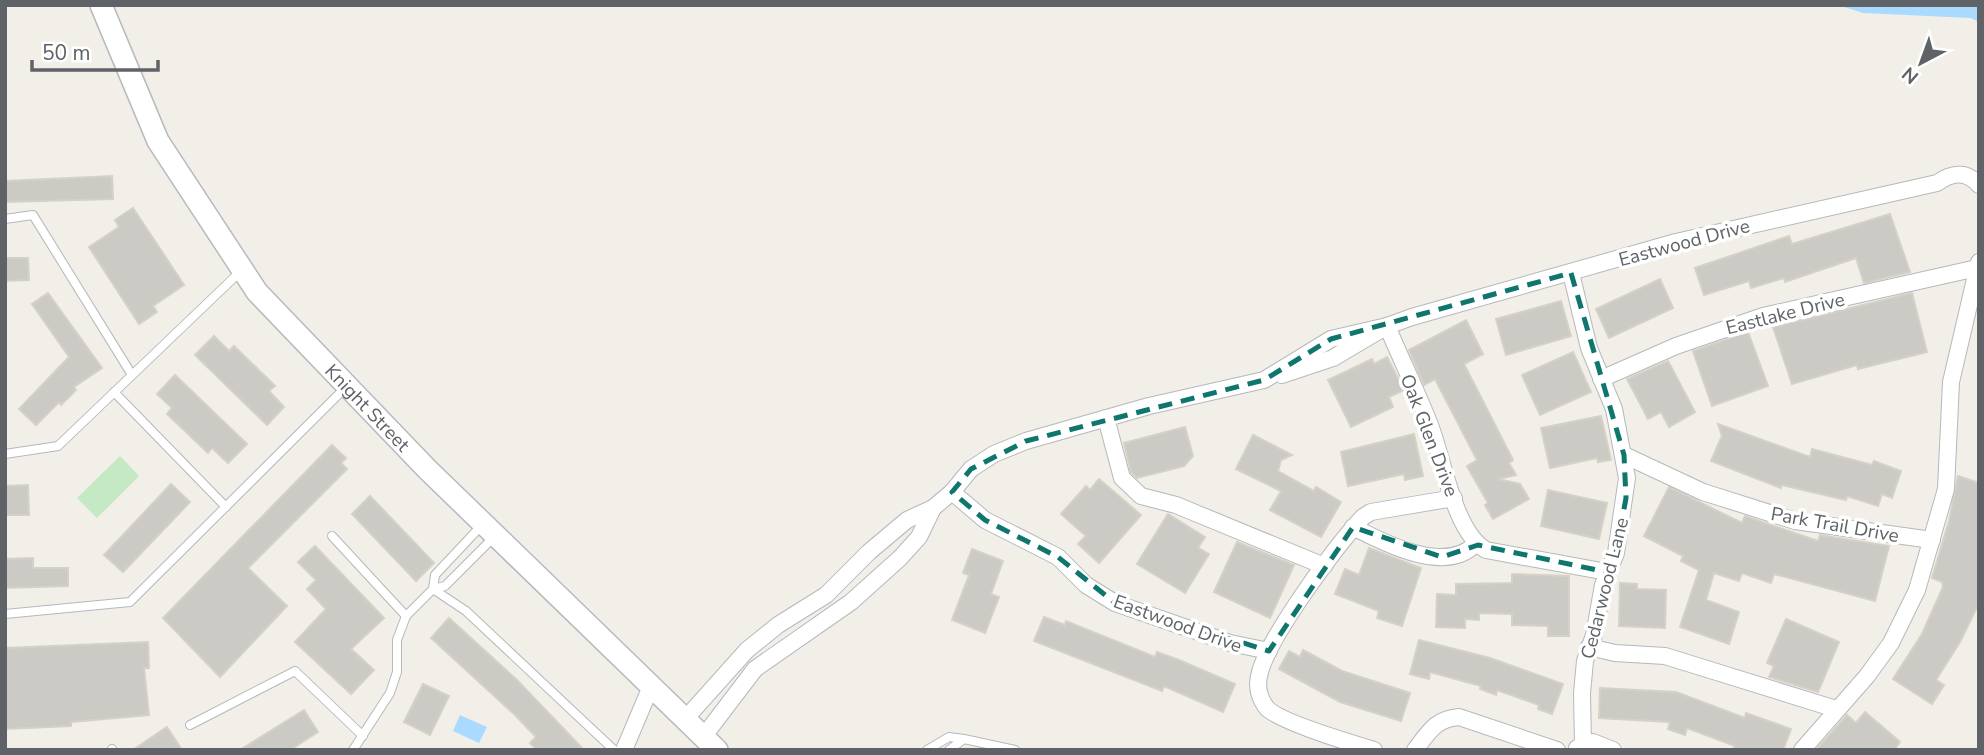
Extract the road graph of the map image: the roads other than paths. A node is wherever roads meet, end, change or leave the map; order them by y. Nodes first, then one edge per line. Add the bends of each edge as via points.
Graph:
1 (102, 5) edge
2 (1979, 185) edge
3 (5, 219) edge
4 (1978, 265) edge
5 (242, 270) junction
6 (1571, 273) junction
7 (1387, 327) junction
8 (132, 375) junction
9 (1601, 379) junction
10 (347, 386) junction
11 (114, 392) junction
12 (1106, 418) junction
13 (5, 454) edge
14 (1624, 455) junction
15 (952, 492) junction
16 (1454, 498) junction
17 (226, 506) junction
18 (933, 508) junction
19 (1353, 527) junction
20 (490, 529) junction
21 (332, 536) dead end
22 (1932, 540) junction
23 (1476, 543) junction
24 (1324, 566) junction
25 (1608, 572) junction
26 (433, 589) junction
27 (5, 614) edge
28 (406, 616) junction
29 (1589, 647) junction
30 (1269, 651) junction
31 (652, 684) junction
32 (1836, 709) junction
33 (687, 718) junction
34 (190, 725) dead end
35 (363, 736) junction
36 (964, 739) junction
37 (711, 743) edge
38 (1579, 747) edge
39 (1000, 748) edge
40 (354, 750) edge
41 (614, 750) edge
42 (624, 750) edge
43 (927, 750) edge
44 (948, 750) edge
45 (1015, 750) edge
46 (1374, 750) edge
47 (1415, 750) edge
48 (1557, 750) edge
49 (1614, 750) edge
50 (1802, 750) edge

1 - 5 street, Knight Street via 158,141
2 - 6 street, Eastwood Drive via 1968,176 1955,174 1937,183 1676,242
3 - 8 lane via 33,215
4 - 9 street, Eastlake Drive via 1763,316 1700,336
4 - 22 street via 1951,382 1947,489
5 - 8 lane
5 - 10 street, Knight Street via 257,292
6 - 7 street, Eastwood Drive
6 - 9 street, Cedarwood Lane via 1577,309
7 - 12 street, Eastwood Drive via 1331,339 1264,380
7 - 16 street, Oak Glen Drive via 1430,425
8 - 11 lane
9 - 14 street, Cedarwood Lane via 1614,409
10 - 17 lane
10 - 20 street, Knight Street
11 - 13 lane via 58,446
11 - 17 lane
12 - 15 street, Eastwood Drive via 994,454 971,469
12 - 24 street via 1122,478 1141,496 1176,505
14 - 22 street, Park Trail Drive via 1703,492 1796,521
14 - 25 street, Cedarwood Lane via 1626,498
15 - 18 street, Eastwood Drive
15 - 30 street, Eastwood Drive via 985,520 1058,557 1115,603 1230,643
16 - 19 street via 1371,512
16 - 23 street, Oak Glen Drive
17 - 27 lane via 130,602
18 - 33 street, Eastwood Drive via 907,520 827,595 747,650
18 - 37 street, Eastwood Drive via 919,537 900,558 851,602 755,670 738,688
19 - 23 street via 1414,552 1442,557
19 - 24 street, Eastwood Drive
20 - 26 lane via 457,576
20 - 26 lane via 435,575
20 - 31 street, Knight Street
21 - 28 lane
22 - 32 street via 1917,590 1891,643
23 - 25 street via 1486,550
24 - 30 street, Eastwood Drive
25 - 29 street, Cedarwood Lane
26 - 28 lane
26 - 41 lane via 466,611
28 - 35 lane via 397,640 397,672 390,693
29 - 32 street via 1665,656
29 - 38 street, Cedarwood Lane
30 - 46 street, Eastwood Drive via 1258,687 1272,714
31 - 33 street, Knight Street
31 - 42 street
32 - 50 street
33 - 37 street, Knight Street
34 - 35 lane via 295,671
35 - 40 lane
36 - 39 lane
36 - 43 lane via 949,737
36 - 44 lane
38 - 49 street via 1593,742
39 - 45 lane
47 - 48 street via 1435,724 1459,717

